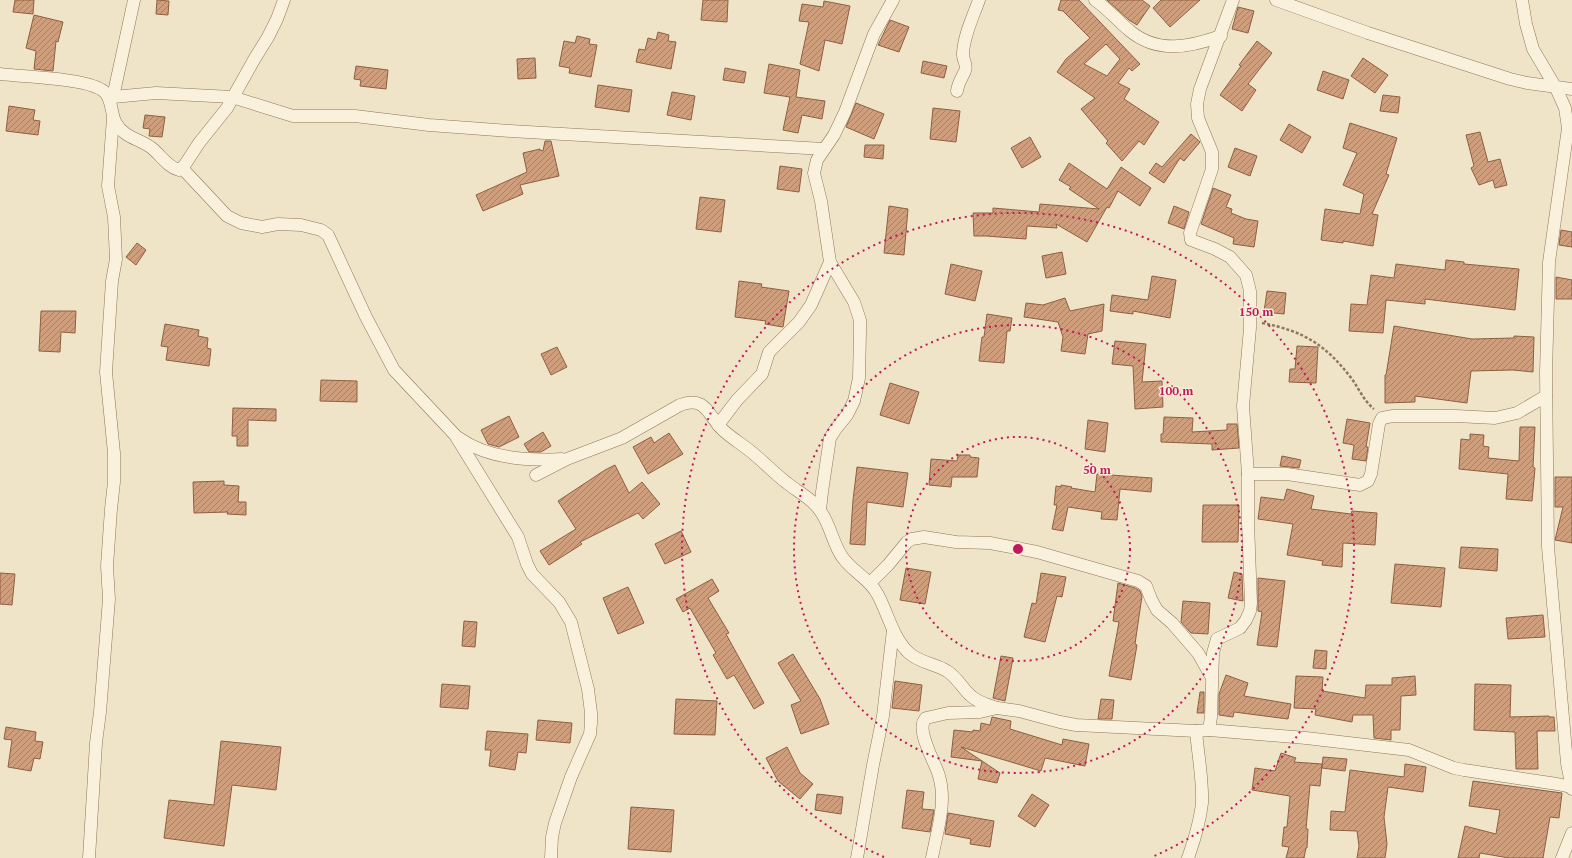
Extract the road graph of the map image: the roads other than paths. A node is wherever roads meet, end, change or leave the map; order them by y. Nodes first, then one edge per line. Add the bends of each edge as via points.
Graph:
1 (134, 0) edge
2 (284, 0) edge
3 (893, 0) edge
4 (979, 0) edge
5 (1095, 0) edge
6 (1233, 0) edge
7 (1276, 0) edge
8 (1522, 0) edge
9 (1221, 36) junction
10 (0, 74) edge
11 (1556, 88) junction
12 (1572, 89) edge
13 (957, 91) dead end
14 (232, 97) junction
15 (112, 99) junction
16 (113, 118) junction
17 (824, 149) junction
18 (182, 168) junction
19 (830, 262) junction
20 (1546, 396) junction
21 (718, 425) junction
22 (455, 435) junction
23 (567, 459) junction
24 (1248, 474) junction
25 (536, 475) dead end
26 (820, 510) junction
27 (870, 583) junction
28 (893, 630) junction
29 (1212, 678) junction
30 (997, 708) junction
31 (1209, 730) junction
32 (1196, 731) junction
33 (1572, 788) edge
34 (1572, 833) edge
35 (89, 858) edge
36 (551, 858) edge
37 (857, 858) edge
38 (932, 858) edge
39 (1188, 858) edge
40 (1562, 858) edge

1 - 15 street
2 - 14 street via 278,19
3 - 17 street via 874,34 845,112
4 - 13 street via 962,55 966,62 965,71
5 - 9 street via 1139,38 1162,46 1199,44
6 - 9 street
7 - 11 street via 1510,79
8 - 11 street via 1533,49
9 - 24 street via 1200,89 1197,104 1198,118 1212,152 1212,169 1190,236 1191,240 1215,249 1239,266 1246,276 1250,291 1243,406
10 - 15 street via 88,84 104,90
11 - 12 street
11 - 20 street via 1565,108 1568,133 1549,262
14 - 15 street via 156,93
14 - 17 street via 293,116 354,116 510,132
14 - 18 street via 227,108
15 - 16 street
16 - 18 street via 129,137 149,146 174,169
16 - 35 street via 108,186 114,217 116,259 112,280 106,372 114,453 114,482 107,566 109,599
17 - 19 street via 817,160 814,173
18 - 22 street via 227,216 241,223 262,227 301,224 328,234 366,317 394,370
19 - 21 street via 811,305 799,322 769,352 762,374 742,394
19 - 26 street via 854,302 860,320 858,378 851,409 830,438
20 - 24 street via 1517,413 1495,418 1382,418 1371,474 1364,484 1287,474
20 - 33 street via 1548,546 1567,763
21 - 23 street via 704,406 698,403 684,403 622,438
21 - 26 street
22 - 23 street via 474,448 500,455 539,461
22 - 36 street via 518,537 532,574 559,602 571,622 588,689 590,734 555,823
23 - 25 street
24 - 29 street via 1250,611 1240,628 1217,639 1213,653
26 - 27 street via 828,522 842,557
27 - 28 street via 878,594
27 - 29 street via 907,542 919,538 990,543 1085,565 1138,580 1146,586 1158,610 1198,653
28 - 30 street via 902,645 913,656 948,671 970,695
28 - 37 street via 883,716
29 - 31 street
30 - 32 street via 1076,725
30 - 38 street via 980,712 948,712 923,721 925,742 938,770 943,801
31 - 32 street
31 - 33 street via 1409,750 1454,768
32 - 39 street via 1202,804
34 - 40 street

